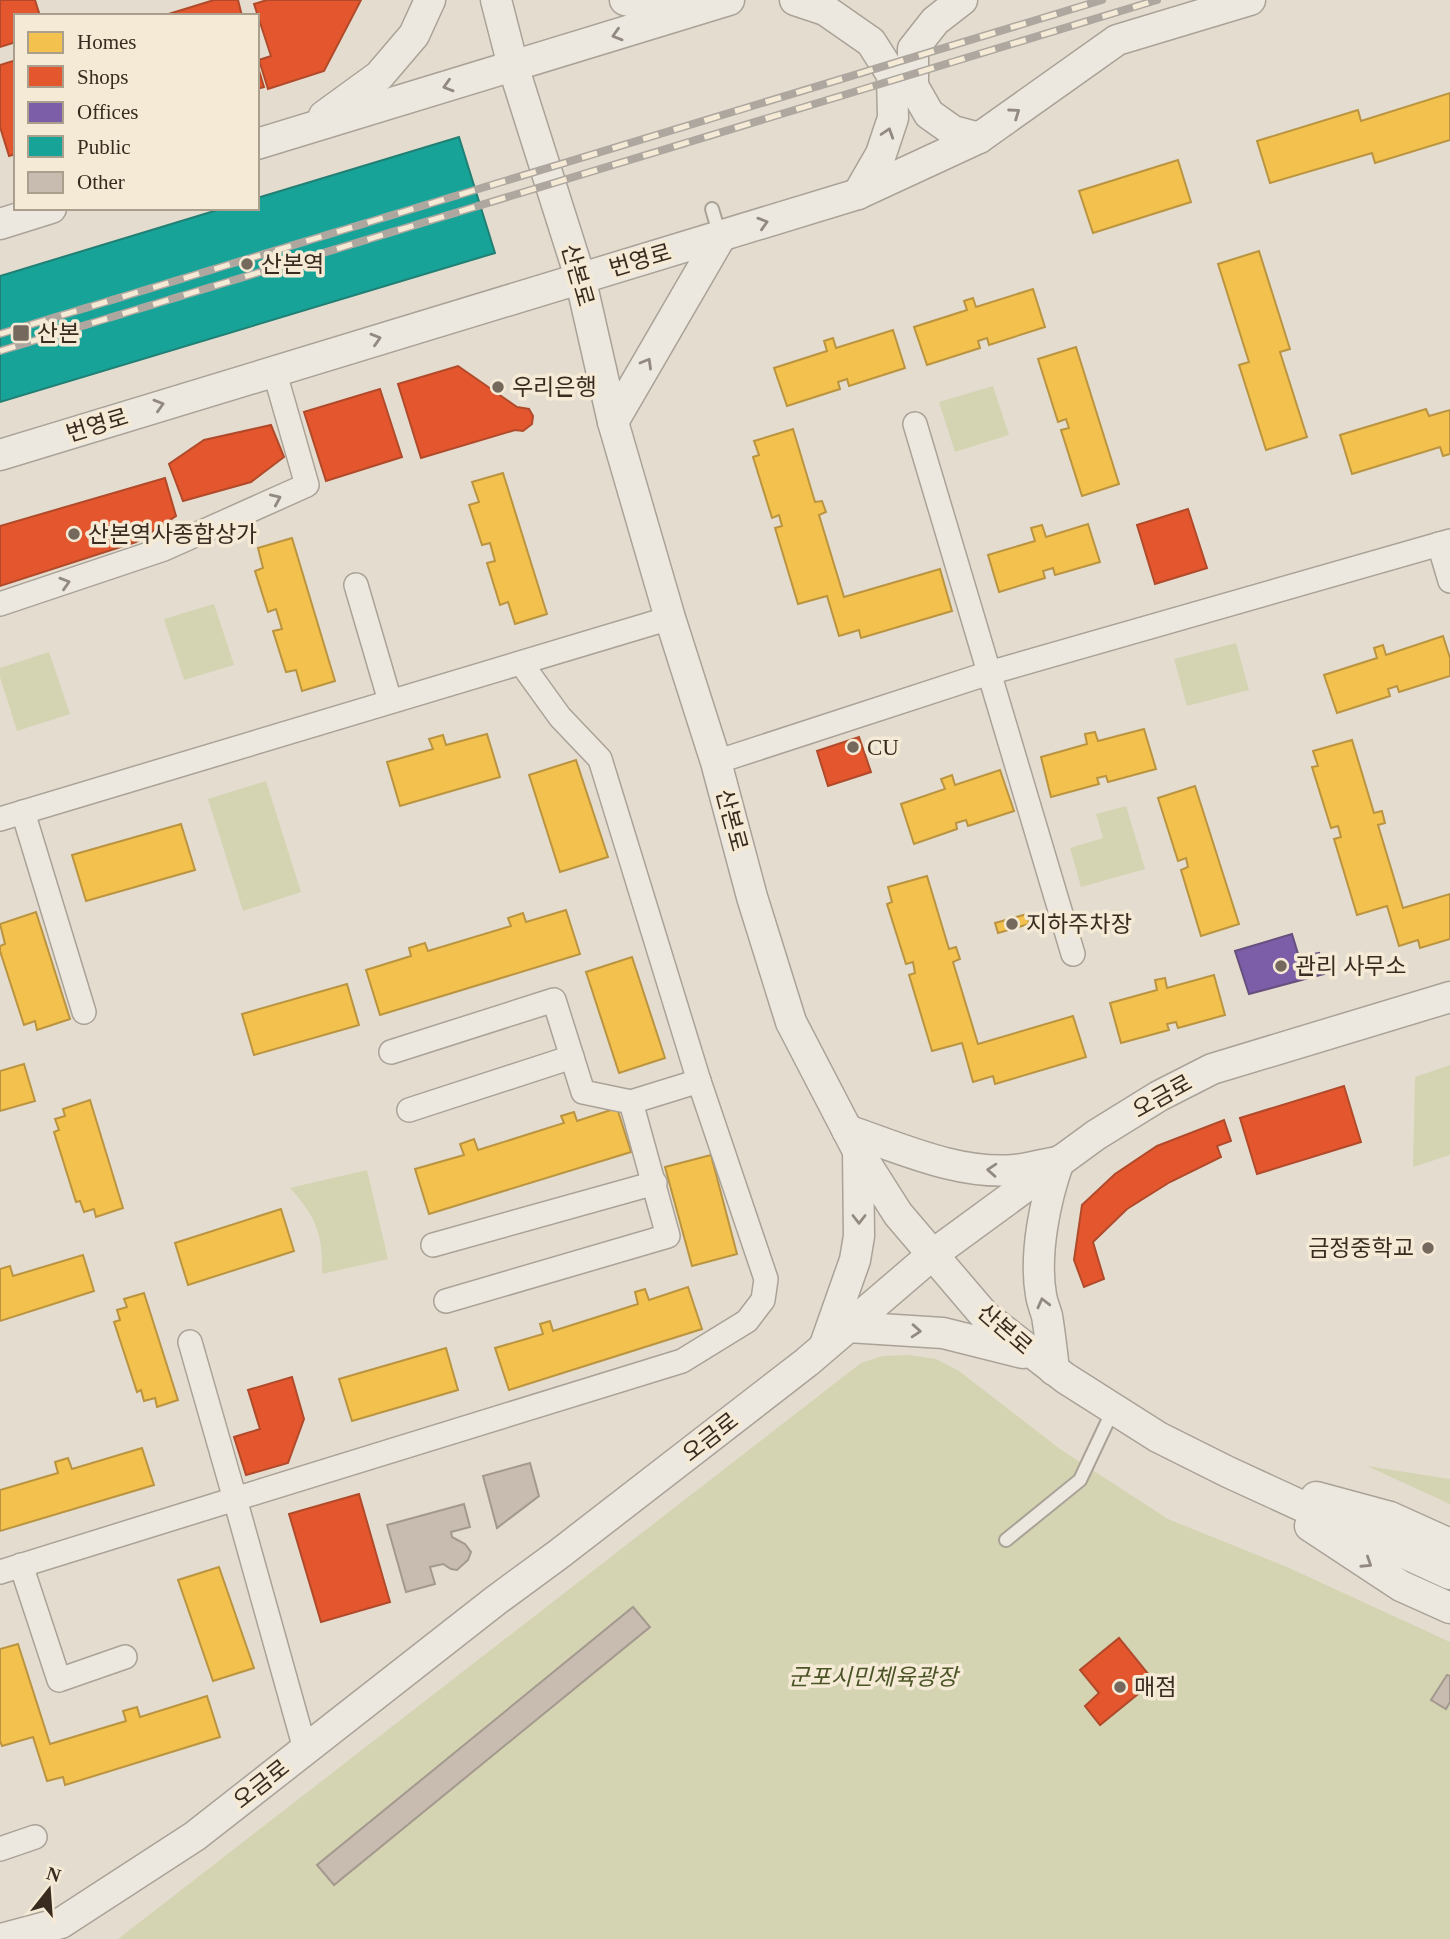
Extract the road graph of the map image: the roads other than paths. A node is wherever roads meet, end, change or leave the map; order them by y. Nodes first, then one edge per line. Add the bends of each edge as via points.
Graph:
1 (430, 0) edge
2 (496, 0) edge
3 (625, 0) edge
4 (794, 0) edge
5 (962, 0) edge
6 (1250, 0) edge
7 (715, 4) edge
8 (513, 66) junction
9 (304, 130) junction
10 (979, 138) junction
11 (259, 143) edge
12 (858, 194) junction
13 (45, 210) edge
14 (716, 223) junction
15 (0, 224) edge
16 (580, 277) junction
17 (274, 370) junction
18 (612, 422) junction
19 (915, 424) dead end
20 (0, 455) edge
21 (1444, 542) edge
22 (1450, 581) edge
23 (356, 585) dead end
24 (0, 604) edge
25 (670, 618) junction
26 (521, 663) junction
27 (989, 673) junction
28 (390, 701) junction
29 (716, 762) junction
30 (23, 812) junction
31 (0, 819) edge
32 (1073, 954) dead end
33 (1450, 998) edge
34 (84, 1012) dead end
35 (391, 1052) dead end
36 (572, 1057) junction
37 (699, 1081) junction
38 (631, 1102) junction
39 (409, 1110) dead end
40 (853, 1140) junction
41 (1059, 1161) junction
42 (655, 1183) junction
43 (433, 1245) dead end
44 (932, 1255) junction
45 (446, 1301) dead end
46 (848, 1327) junction
47 (190, 1342) dead end
48 (825, 1347) junction
49 (1045, 1363) junction
50 (1114, 1409) junction
51 (1228, 1472) junction
52 (235, 1499) junction
53 (1006, 1540) dead end
54 (1450, 1544) edge
55 (11, 1569) edge
56 (1450, 1574) edge
57 (1450, 1608) edge
58 (125, 1657) dead end
59 (305, 1749) junction
60 (35, 1837) dead end
61 (0, 1849) edge
62 (1, 1939) edge

1 - 9 street via 414,35 379,76
2 - 8 street, 산본로
3 - 7 street via 661,9
12 -> 4 street via 881,154 893,118 892,75 871,42 825,10
5 - 10 street via 935,21 914,49 914,86 929,114 953,131
10 -> 6 street, 번영로 via 1117,40
7 -> 8 street
8 -> 9 street
8 - 16 street, 산본로
9 - 11 street
10 - 12 street, 번영로
14 -> 12 street, 번영로
13 - 15 street
14 - 16 street, 번영로 via 633,264
18 -> 14 street
17 -> 16 street, 번영로
16 - 18 street, 산본로
20 -> 17 street, 번영로
24 -> 17 street via 164,549 307,485
18 - 25 street, 산본로
19 - 27 street
21 - 22 street
21 - 27 street
23 - 28 street
25 - 26 street
25 - 29 street, 산본로
26 - 28 street
26 - 37 street via 560,718 600,759
27 - 29 street
27 - 32 street
28 - 30 street
29 - 40 street, 산본로 via 791,1022
30 - 31 street
30 - 34 street
33 - 41 street, 오금로 via 1212,1069 1159,1096
35 - 36 street via 554,999
36 - 38 street via 583,1093
36 - 39 street
37 - 38 street
37 - 52 street via 766,1279 763,1300 747,1321 682,1361
38 - 42 street
41 -> 40 street via 990,1171
40 - 44 street, 산본로 via 898,1214
40 -> 48 street via 859,1236
41 - 44 street, 오금로
49 -> 41 street via 1046,1313 1039,1258 1047,1200
42 - 43 street
42 - 45 street via 668,1236
44 - 46 street, 오금로
44 - 49 street, 산본로 via 985,1316
46 - 48 street, 오금로
46 -> 49 street via 943,1333
47 - 52 street
48 - 59 street, 오금로
49 - 50 street, 산본로
50 - 51 street, 산본로
50 - 53 lane via 1080,1480
51 - 54 street, 산본로 via 1390,1517
51 - 56 street, 산본로
51 -> 57 street, 산본로 via 1401,1586
52 - 55 street
52 - 59 street
55 - 58 street via 59,1680
59 - 62 street, 오금로 via 195,1836 93,1903 61,1923
60 - 61 street

